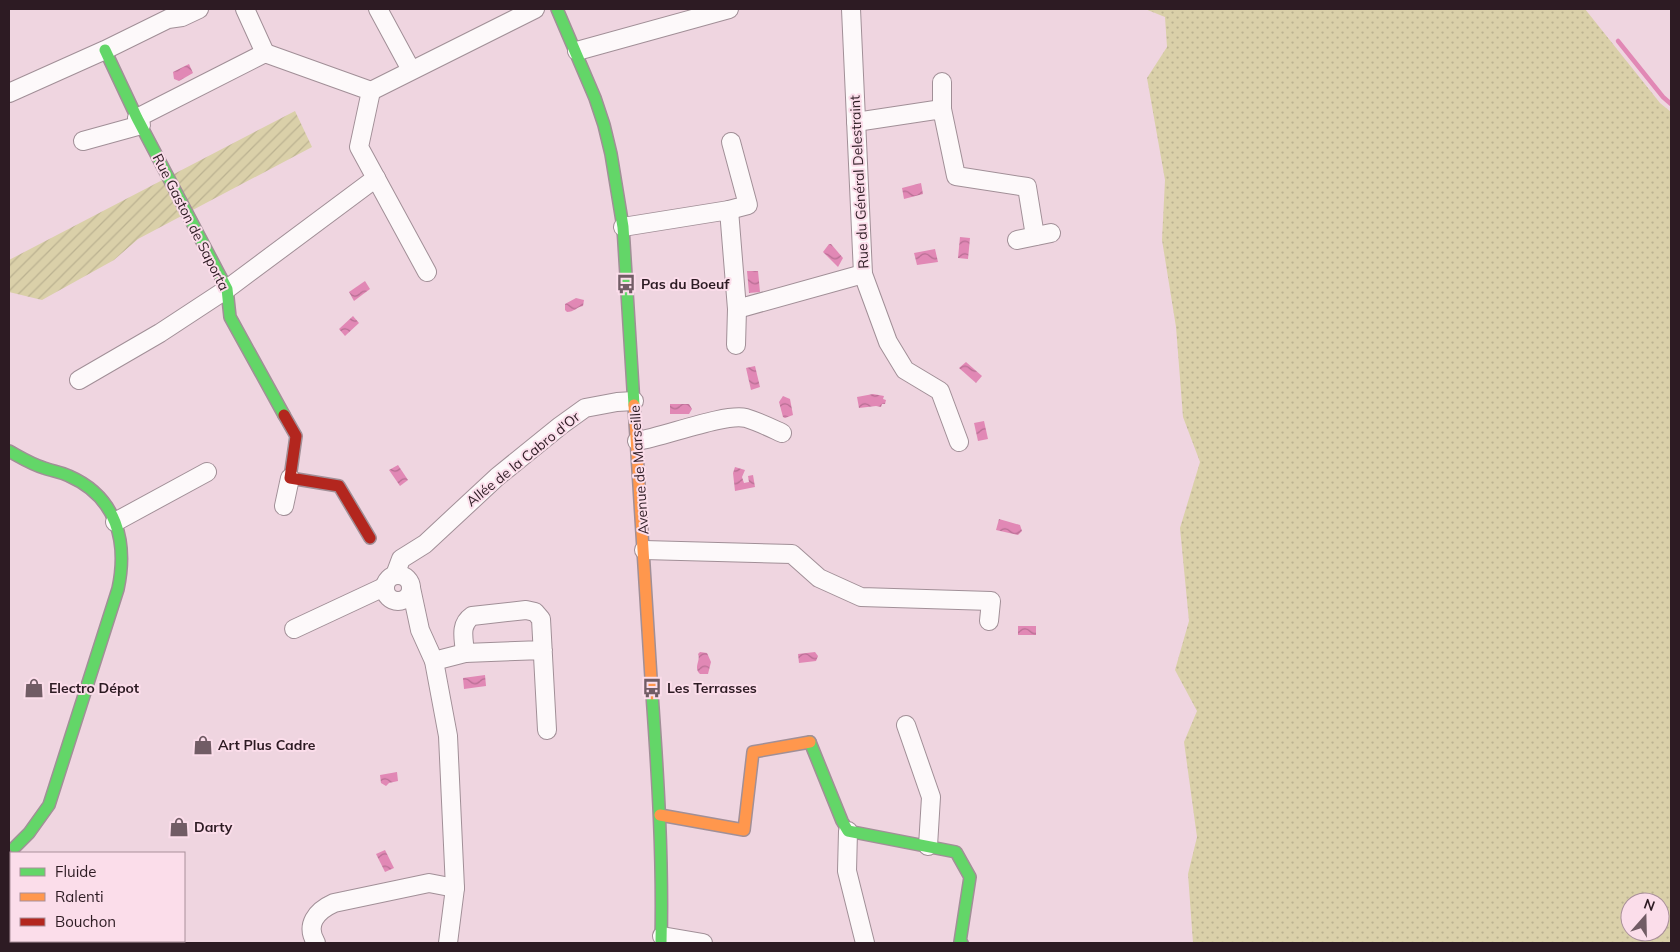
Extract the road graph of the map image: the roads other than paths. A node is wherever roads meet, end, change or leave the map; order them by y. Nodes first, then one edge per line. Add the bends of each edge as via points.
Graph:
1 (199, 9) edge
2 (245, 9) edge
3 (378, 9) edge
4 (535, 9) edge
5 (556, 9) edge
6 (729, 9) edge
7 (851, 9) edge
8 (166, 14) edge
9 (105, 50) junction
10 (577, 51) junction
11 (265, 53) junction
12 (411, 70) junction
13 (942, 82) dead end
14 (371, 91) junction
15 (9, 93) edge
16 (942, 109) junction
17 (139, 122) junction
18 (856, 122) junction
19 (83, 142) dead end
20 (731, 142) dead end
21 (376, 178) junction
22 (729, 210) junction
23 (623, 227) junction
24 (1017, 240) dead end
25 (427, 272) dead end
26 (863, 274) junction
27 (227, 289) junction
28 (737, 309) junction
29 (736, 345) dead end
30 (79, 380) dead end
31 (634, 401) junction
32 (782, 432) dead end
33 (637, 441) junction
34 (959, 442) dead end
35 (9, 451) edge
36 (207, 472) dead end
37 (290, 478) junction
38 (284, 506) dead end
39 (115, 522) junction
40 (370, 538) dead end
41 (644, 550) junction
42 (400, 583) junction
43 (989, 621) dead end
44 (294, 629) dead end
45 (420, 630) junction
46 (543, 650) junction
47 (465, 653) junction
48 (434, 662) junction
49 (906, 725) dead end
50 (547, 730) dead end
51 (660, 815) junction
52 (848, 831) junction
53 (928, 846) junction
54 (15, 848) edge
55 (455, 888) junction
56 (662, 939) edge
57 (316, 943) edge
58 (448, 943) edge
59 (703, 943) edge
60 (865, 943) edge
61 (962, 943) edge

1 - 8 street via 182,17
2 - 11 street
3 - 12 street
4 - 12 street
5 - 10 street, Avenue de Marseille
6 - 10 street
7 - 18 street, Rue du Général Delestraint
8 - 9 street
9 - 15 street
9 - 17 street, Rue Gaston de Saporta
10 - 23 street, Avenue de Marseille via 601,112 614,166
11 - 14 street
11 - 17 street
12 - 14 street
13 - 16 street
14 - 21 street via 359,147
16 - 18 street
16 - 24 street via 956,176 1028,187 1043,234
17 - 19 street
17 - 27 street, Rue Gaston de Saporta
18 - 26 street, Rue du Général Delestraint
20 - 22 street via 748,206
21 - 25 street
21 - 27 street
22 - 23 street
22 - 28 street
23 - 31 street, Avenue de Marseille
26 - 28 street
26 - 34 street, Rue du Général Delestraint via 888,342 905,370 940,391
27 - 30 street
27 - 37 street, Rue Gaston de Saporta via 230,317 296,436
28 - 29 street
31 - 33 street, Avenue de Marseille
31 - 42 street, Allée de la Cabro d'Or via 585,408 560,426 497,477 425,544 402,559
32 - 33 street via 745,418 723,419
33 - 41 street, Avenue de Marseille
35 - 39 street via 85,484 98,494
36 - 39 street
37 - 38 street, Rue Gaston de Saporta
37 - 40 street via 339,486
39 - 54 street via 121,537 123,559 118,589 49,805
41 - 43 street via 792,554 819,578 861,597 991,601
41 - 51 street, Avenue de Marseille
42 - 44 street
42 - 45 street
42 - 45 street via 385,594 397,601
45 - 48 street
46 - 47 street
46 - 47 street via 542,619 535,612 526,610 472,616 466,620 463,628
46 - 50 street
47 - 48 street
48 - 55 street via 448,736
49 - 53 street via 931,797
51 - 52 street via 744,830 753,752 811,742
51 - 56 street, Avenue de Marseille
52 - 53 street
52 - 60 street via 847,871
53 - 61 street via 956,852 970,877
55 - 57 street via 429,882 334,903 316,916 312,925
55 - 58 street
56 - 59 street

